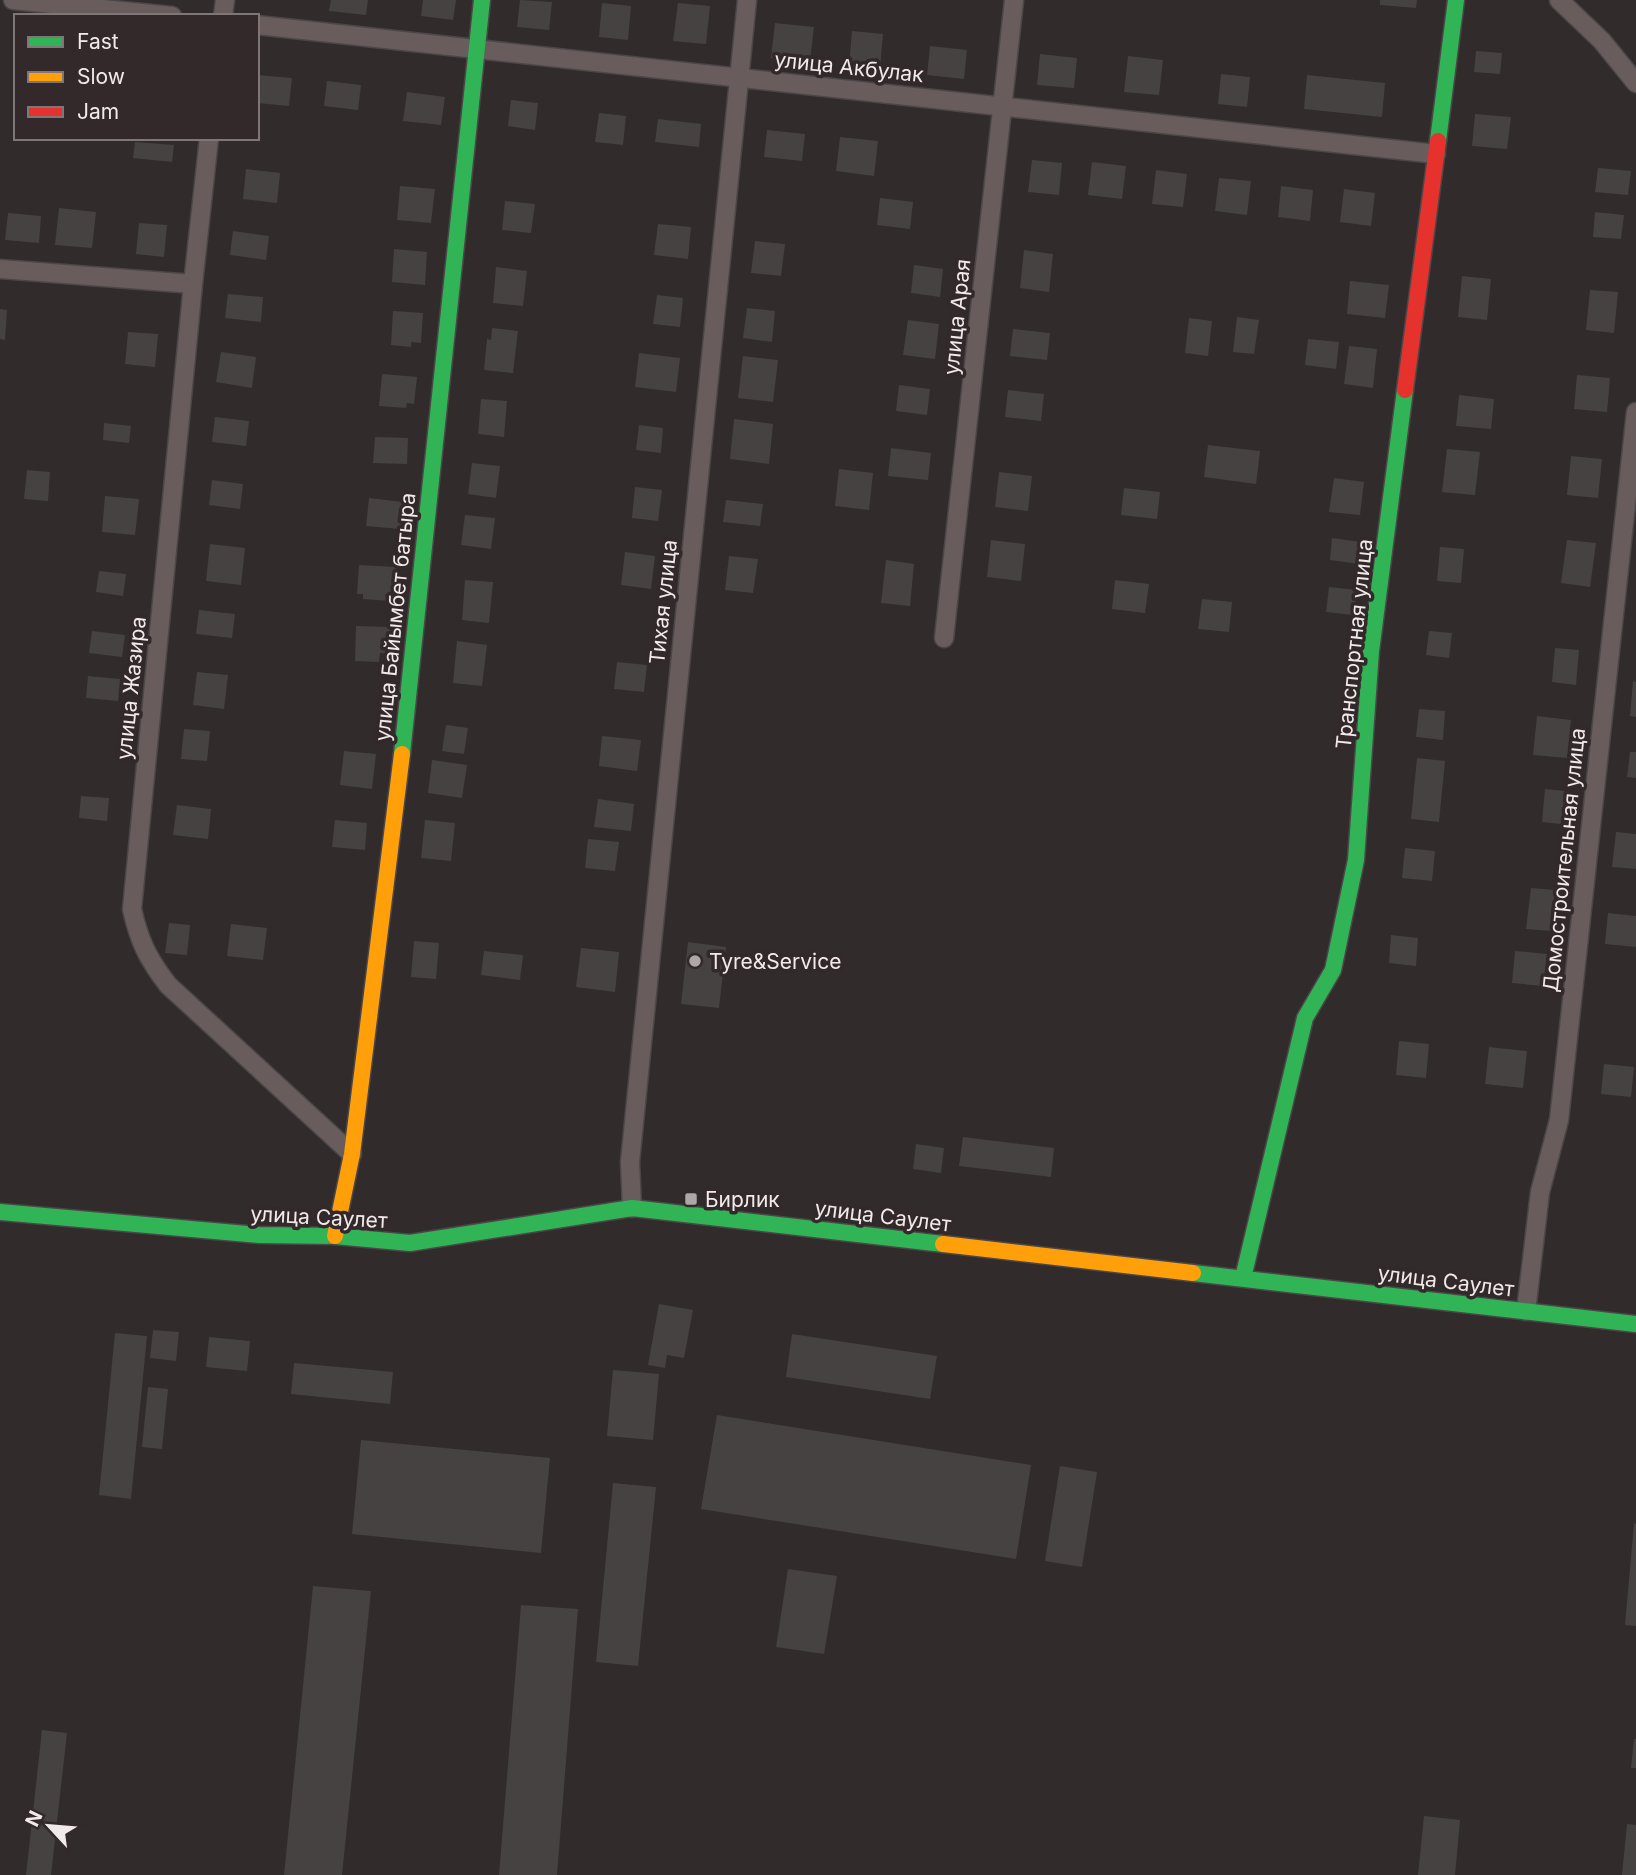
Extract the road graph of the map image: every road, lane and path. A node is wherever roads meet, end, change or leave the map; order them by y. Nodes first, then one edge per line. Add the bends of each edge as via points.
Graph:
1 (13, 0) edge
2 (482, 0) edge
3 (747, 0) edge
4 (1014, 0) edge
5 (1456, 0) edge
6 (1559, 0) edge
7 (152, 14) edge
8 (259, 25) edge
9 (477, 49) junction
10 (738, 78) junction
11 (1636, 82) edge
12 (1003, 107) junction
13 (209, 140) edge
14 (1436, 154) junction
15 (0, 269) edge
16 (193, 284) junction
17 (1636, 412) edge
18 (944, 638) dead end
19 (352, 1154) junction
20 (632, 1208) junction
21 (0, 1213) edge
22 (335, 1236) junction
23 (1243, 1278) junction
24 (1525, 1311) junction
25 (1636, 1324) edge

1 - 7 street
2 - 9 street, улица Байымбет батыра
3 - 10 street, Тихая улица
4 - 12 street, улица Арая
5 - 14 street, Транспортная улица
6 - 11 street
8 - 9 street, улица Акбулак
9 - 10 street, улица Акбулак
9 - 19 street, улица Байымбет батыра via 394,826
10 - 12 street, улица Акбулак
10 - 20 street, Тихая улица via 630,1161
12 - 14 street, улица Акбулак
12 - 18 street, улица Арая
13 - 16 street, улица Жазира
14 - 23 street, Транспортная улица via 1371,650 1356,860 1333,970 1305,1018
15 - 16 street
16 - 19 street, улица Жазира via 132,909 138,937 168,985
17 - 24 street, Домостроительная улица via 1559,1120 1540,1192
19 - 22 street, улица Байымбет батыра
20 - 22 street, улица Саулет via 410,1243
20 - 23 street, улица Саулет
21 - 22 street, улица Саулет via 259,1235
23 - 24 street, улица Саулет
24 - 25 street, улица Саулет

